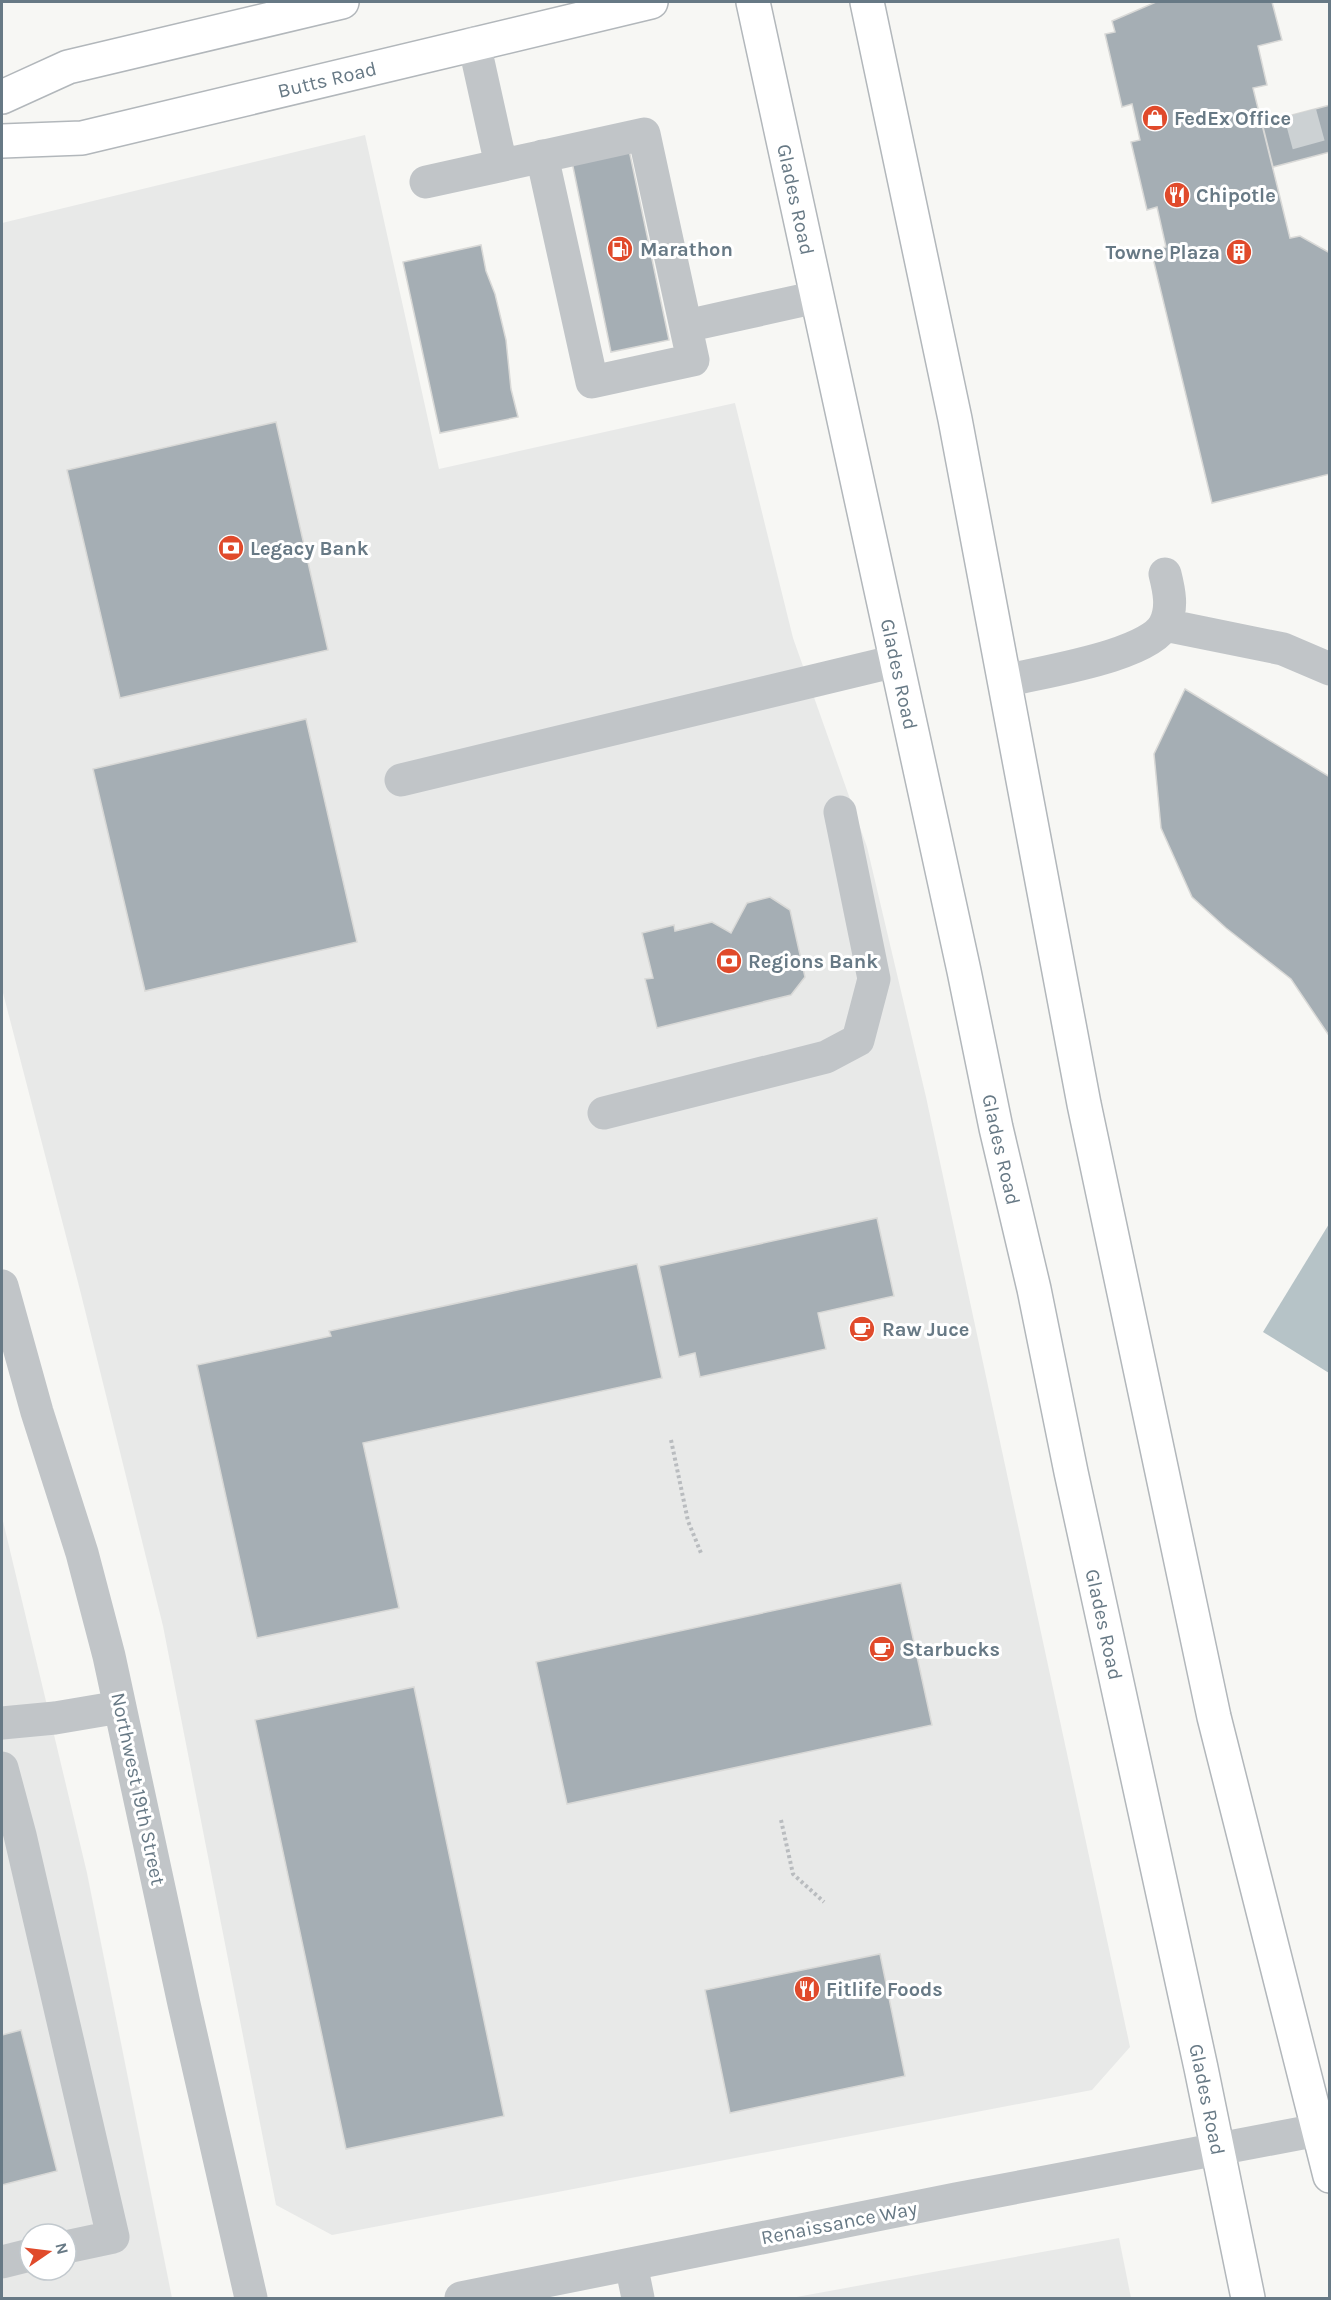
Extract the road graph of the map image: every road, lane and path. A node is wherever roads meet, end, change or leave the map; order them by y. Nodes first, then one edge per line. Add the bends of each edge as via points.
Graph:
1 (342, 2) edge
2 (651, 2) edge
3 (753, 2) edge
4 (867, 2) edge
5 (474, 43) junction
6 (2, 97) edge
7 (2, 141) edge
8 (542, 156) junction
9 (501, 165) junction
10 (426, 182) dead end
11 (817, 297) junction
12 (686, 326) junction
13 (1165, 574) dead end
14 (1165, 625) junction
15 (896, 661) junction
16 (1329, 669) edge
17 (1005, 681) junction
18 (401, 780) dead end
19 (840, 812) dead end
20 (604, 1113) dead end
21 (2, 1286) edge
22 (671, 1440) dead end
23 (701, 1553) dead end
24 (120, 1707) junction
25 (2, 1723) edge
26 (2, 1768) edge
27 (781, 1820) dead end
28 (824, 1902) dead end
29 (1326, 2129) edge
30 (1218, 2149) junction
31 (1329, 2176) edge
32 (78, 2244) edge
33 (18, 2258) edge
34 (2, 2262) edge
35 (631, 2264) junction
36 (251, 2298) edge
37 (460, 2298) edge
38 (638, 2298) edge
39 (1248, 2298) edge

1 - 6 main road via 68,67
2 - 5 main road, Butts Road
3 - 11 main road, Glades Road
4 - 17 main road via 955,419
5 - 7 main road, Butts Road via 82,138
5 - 9 street
8 - 9 street
8 - 12 street via 644,134
8 - 12 street via 592,382 693,360
9 - 10 street
11 - 12 street
11 - 15 main road, Glades Road
13 - 14 street via 1170,604
14 - 16 street via 1283,649
14 - 17 street via 1150,640 1121,654
15 - 18 street
15 - 30 main road, Glades Road
17 - 29 main road via 1084,1104 1214,1717
19 - 20 street via 874,979 858,1040 826,1058
21 - 24 street, Northwest 19th Street via 96,1604
22 - 23 path via 688,1521
24 - 25 street
24 - 36 street, Northwest 19th Street
26 - 32 street via 113,2237
27 - 28 path via 793,1874
29 - 30 street, Renaissance Way
29 - 31 main road
30 - 35 street, Renaissance Way
30 - 39 main road, Glades Road
33 - 34 street
35 - 37 street, Renaissance Way
35 - 38 street

